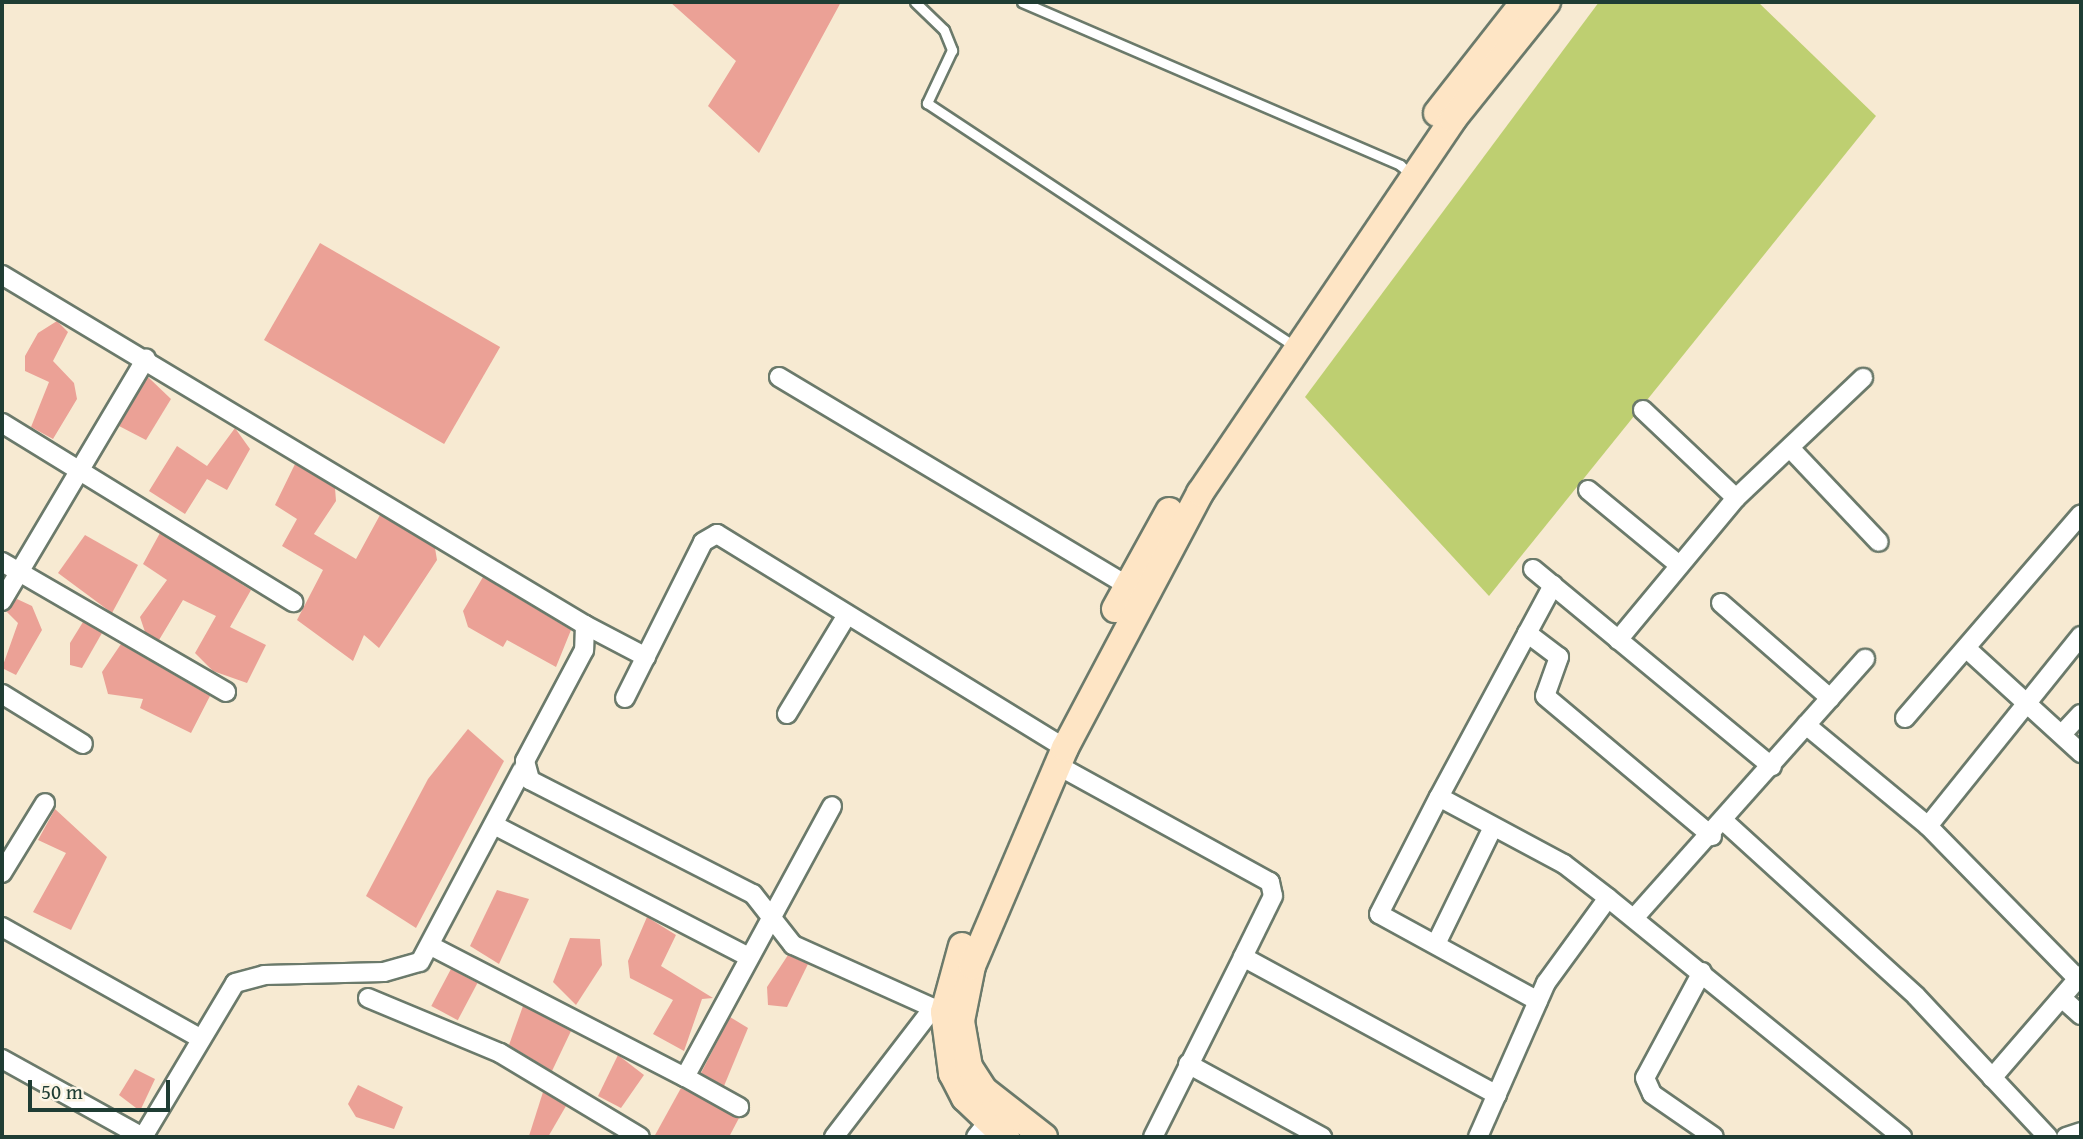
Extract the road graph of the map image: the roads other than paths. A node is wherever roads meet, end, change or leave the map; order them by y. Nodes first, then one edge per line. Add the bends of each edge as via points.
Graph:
1 (915, 2) edge
2 (1022, 2) edge
3 (1524, 2) edge
4 (1547, 2) edge
5 (1406, 171) junction
6 (2, 275) edge
7 (1291, 344) junction
8 (146, 358) junction
9 (779, 377) dead end
10 (1863, 378) dead end
11 (1643, 410) dead end
12 (2, 423) edge
13 (1790, 448) junction
14 (79, 469) junction
15 (1588, 490) dead end
16 (1736, 498) junction
17 (2081, 514) edge
18 (1879, 542) dead end
19 (2, 562) edge
20 (1679, 565) junction
21 (1533, 569) dead end
22 (18, 572) junction
23 (1553, 585) junction
24 (1135, 590) junction
25 (2, 601) edge
26 (293, 602) dead end
27 (1721, 603) dead end
28 (847, 615) junction
29 (585, 625) junction
30 (1527, 633) junction
31 (2081, 636) edge
32 (1618, 640) junction
33 (1966, 648) junction
34 (646, 657) junction
35 (1865, 659) dead end
36 (226, 692) dead end
37 (2, 694) edge
38 (625, 698) dead end
39 (1830, 698) junction
40 (2029, 699) junction
41 (786, 714) dead end
42 (2081, 714) edge
43 (1905, 718) dead end
44 (1806, 725) junction
45 (2063, 733) junction
46 (82, 744) dead end
47 (1057, 751) junction
48 (2081, 753) edge
49 (1772, 767) junction
50 (522, 770) junction
51 (1439, 797) junction
52 (45, 803) dead end
53 (832, 806) dead end
54 (1725, 822) junction
55 (494, 825) junction
56 (1928, 826) junction
57 (1493, 827) junction
58 (1712, 836) junction
59 (2, 873) edge
60 (1608, 898) junction
61 (1636, 917) junction
62 (772, 919) junction
63 (2, 927) edge
64 (1436, 944) junction
65 (431, 946) junction
66 (749, 957) junction
67 (1243, 957) junction
68 (1702, 972) junction
69 (2080, 977) edge
70 (368, 998) dead end
71 (2063, 999) junction
72 (1538, 1001) junction
73 (946, 1014) junction
74 (2081, 1015) edge
75 (200, 1038) junction
76 (2, 1059) edge
77 (1188, 1064) junction
78 (685, 1077) junction
79 (1993, 1078) junction
80 (1497, 1096) junction
81 (739, 1107) dead end
82 (990, 1132) edge
83 (2081, 1132) edge
84 (144, 1137) edge
85 (640, 1137) edge
86 (834, 1137) edge
87 (1044, 1137) edge
88 (1153, 1137) edge
89 (1322, 1137) edge
90 (1478, 1137) edge
91 (1714, 1137) edge
92 (1902, 1137) edge
93 (2048, 1137) edge
94 (2066, 1137) edge

1 - 7 lane via 944,30 952,50 927,103
2 - 5 lane
3 - 5 main road
4 - 5 main road
5 - 7 main road
6 - 8 street
7 - 24 main road
8 - 14 street
8 - 29 street
9 - 24 street
10 - 13 street
11 - 16 street
12 - 14 street
13 - 16 street
13 - 18 street
14 - 22 street
14 - 26 street
15 - 20 street
16 - 20 street
17 - 33 street
19 - 22 street
20 - 32 street
21 - 23 street
22 - 25 street
22 - 36 street
23 - 30 street
23 - 32 street
24 - 47 main road
27 - 39 street
28 - 34 street via 726,538 709,535
28 - 41 street
28 - 47 street
29 - 34 street
29 - 50 street via 584,650
30 - 51 street
30 - 58 street via 1559,657 1545,696
31 - 40 street
32 - 49 street
33 - 40 street
33 - 43 street
34 - 38 street
35 - 39 street
37 - 46 street
39 - 44 street
40 - 45 street
40 - 56 street
42 - 45 street
44 - 49 street
44 - 56 street
45 - 48 street
47 - 67 street via 1274,886
47 - 73 main road via 975,912
49 - 54 street
50 - 55 street
50 - 62 street via 753,894
51 - 57 street
51 - 64 street via 1378,909 1384,919
52 - 59 street
53 - 62 street
54 - 58 street
54 - 79 street via 1916,996
55 - 65 street
55 - 66 street
56 - 69 street
57 - 60 street via 1564,864
57 - 64 street
58 - 61 street
60 - 61 street
60 - 72 street
61 - 68 street
62 - 66 street
62 - 73 street via 793,945
63 - 75 street
64 - 72 street
65 - 75 street via 406,969 247,977 224,994
65 - 78 street
66 - 78 street
67 - 77 street
67 - 80 street
68 - 91 street via 1645,1078 1652,1094
68 - 92 street
69 - 71 street
70 - 85 street via 500,1052
71 - 74 street
71 - 79 street
72 - 80 street
73 - 82 main road via 952,1073
73 - 86 street
73 - 87 main road via 984,1090
75 - 84 street
76 - 84 street
77 - 88 street
77 - 89 street
78 - 81 street
79 - 93 street
80 - 90 street
83 - 94 street

